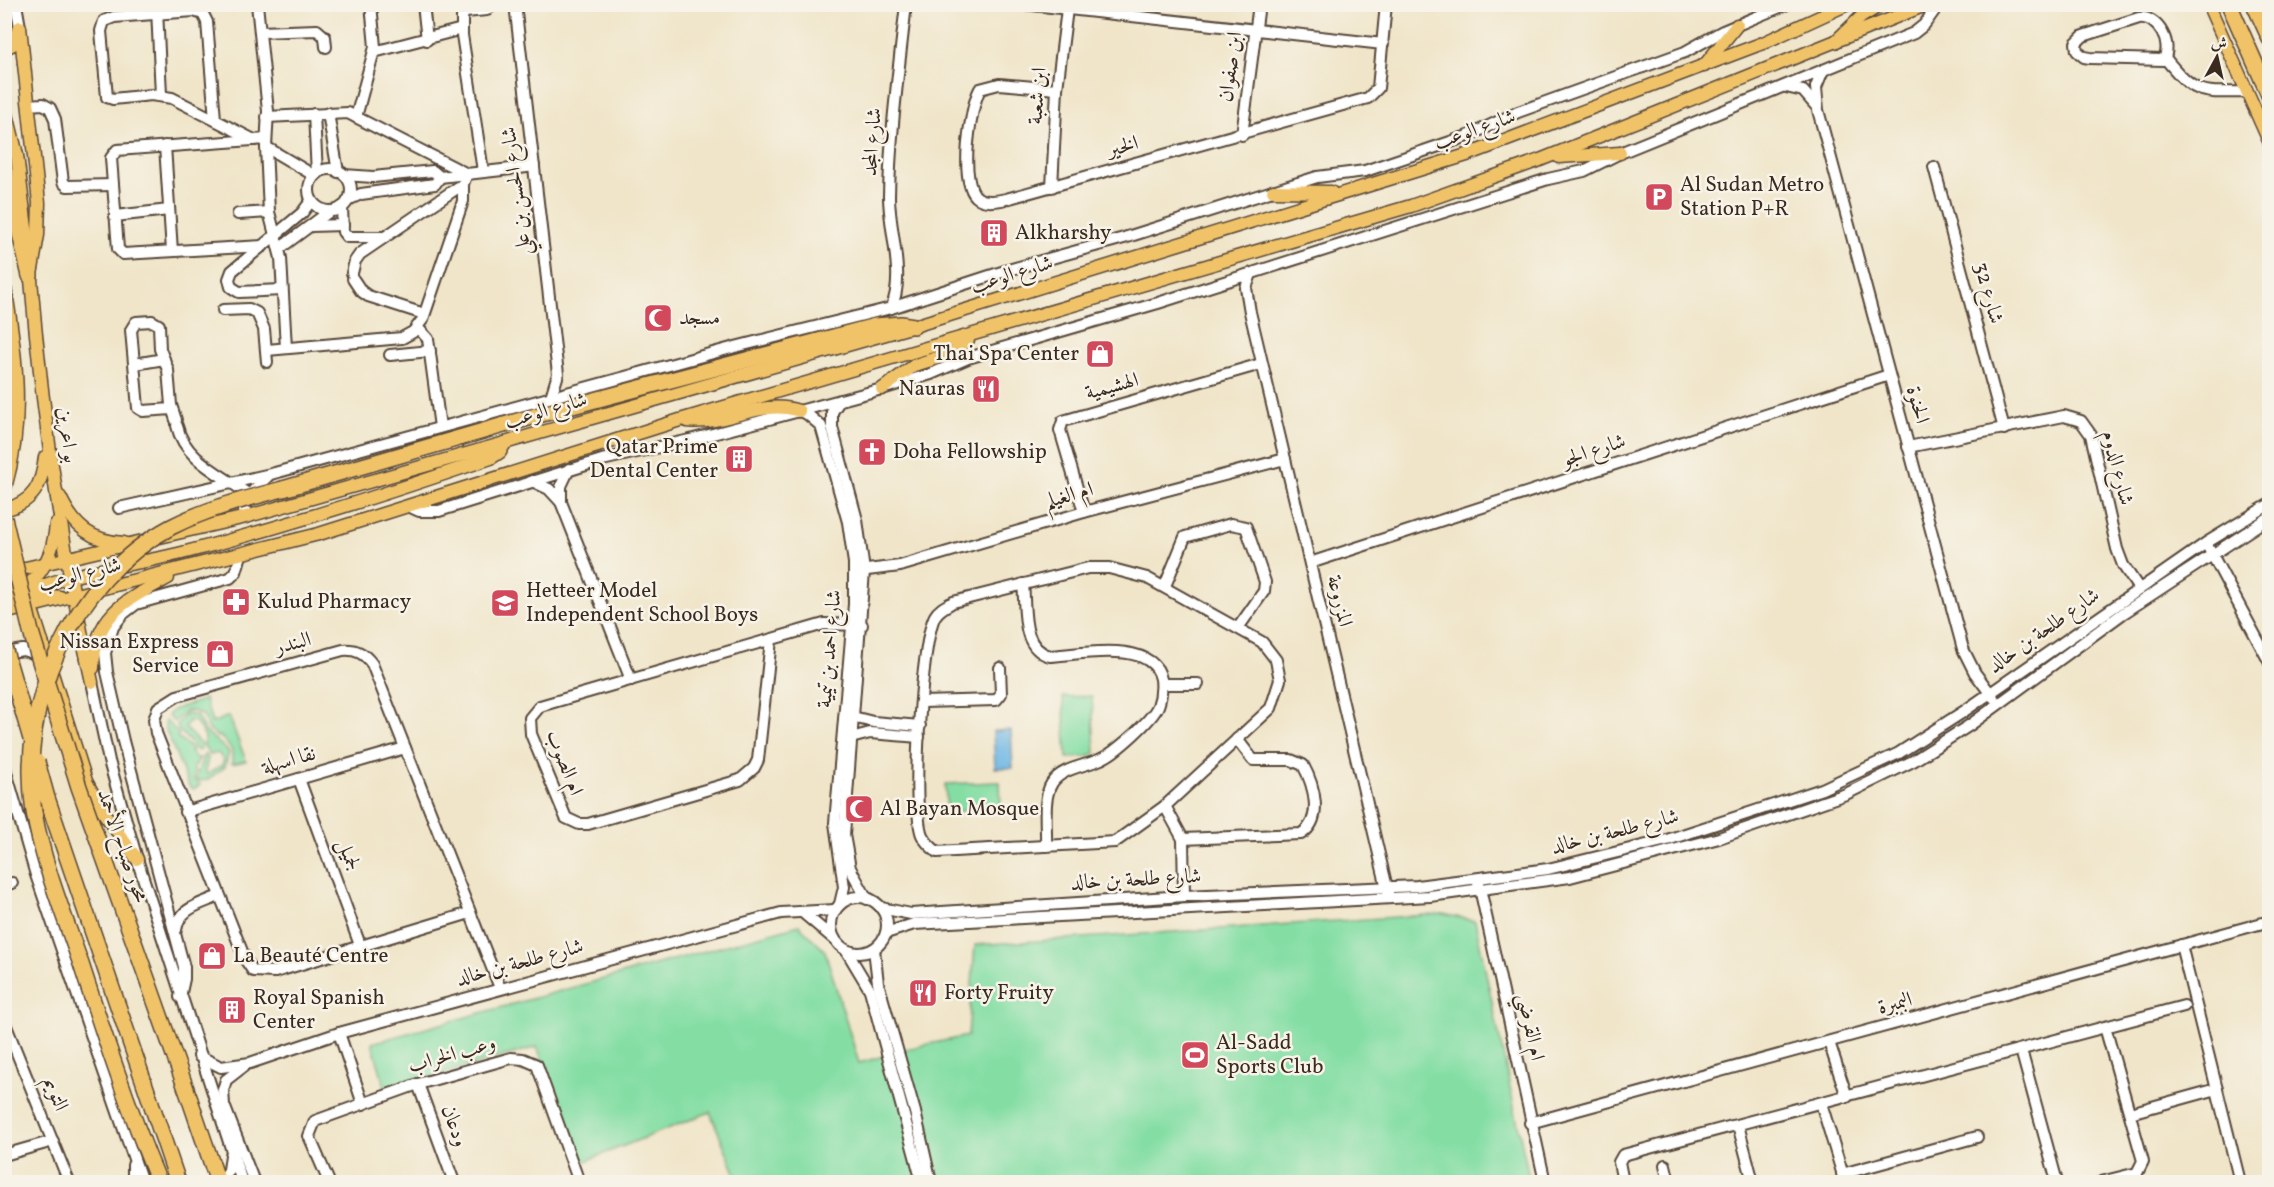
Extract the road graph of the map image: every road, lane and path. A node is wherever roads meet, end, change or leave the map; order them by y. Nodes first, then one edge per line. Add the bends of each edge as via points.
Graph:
1 (16, 4) edge
2 (257, 4) edge
3 (371, 4) edge
4 (423, 4) edge
5 (491, 4) edge
6 (514, 4) edge
7 (906, 4) edge
8 (1024, 4) edge
9 (1137, 4) edge
10 (1259, 4) edge
11 (1386, 4) edge
12 (1787, 4) edge
13 (1848, 4) edge
14 (1882, 4) edge
15 (1928, 4) edge
16 (1939, 4) edge
17 (2208, 4) edge
18 (2229, 4) edge
19 (2254, 4) edge
20 (1031, 5) edge
21 (159, 9) edge
22 (1067, 9) junction
23 (1136, 17) junction
24 (1737, 25) junction
25 (20, 27) junction
26 (462, 29) junction
27 (1256, 30) junction
28 (260, 32) junction
29 (2270, 39) edge
30 (427, 40) junction
31 (1383, 44) junction
32 (1832, 45) junction
33 (326, 47) dead end
34 (4, 48) edge
35 (374, 52) junction
36 (2164, 58) junction
37 (1704, 67) junction
38 (1823, 70) junction
39 (1782, 88) junction
40 (1057, 89) junction
41 (2246, 92) junction
42 (161, 95) junction
43 (2270, 97) edge
44 (4, 102) edge
45 (28, 105) junction
46 (1818, 110) junction
47 (328, 113) junction
48 (314, 114) junction
49 (267, 117) junction
50 (356, 117) junction
51 (215, 119) junction
52 (1242, 135) junction
53 (254, 140) junction
54 (266, 143) junction
55 (2270, 143) edge
56 (165, 146) junction
57 (1620, 153) junction
58 (1540, 160) junction
59 (4, 166) edge
60 (534, 166) junction
61 (1934, 166) dead end
62 (483, 171) junction
63 (341, 173) junction
64 (316, 175) junction
65 (440, 177) junction
66 (465, 179) junction
67 (113, 185) junction
68 (1052, 187) junction
69 (1350, 190) junction
70 (1273, 191) junction
71 (312, 201) junction
72 (345, 204) junction
73 (169, 210) junction
74 (330, 211) junction
75 (269, 213) junction
76 (237, 214) dead end
77 (115, 216) junction
78 (343, 225) junction
79 (310, 226) junction
80 (275, 235) junction
81 (385, 237) junction
82 (263, 246) junction
83 (279, 249) junction
84 (172, 252) junction
85 (1251, 274) junction
86 (30, 276) junction
87 (1228, 281) junction
88 (899, 282) junction
89 (4, 290) edge
90 (282, 290) junction
91 (244, 292) junction
92 (921, 299) junction
93 (891, 308) junction
94 (244, 309) junction
95 (223, 310) dead end
96 (1250, 312) junction
97 (424, 314) junction
98 (914, 326) junction
99 (418, 328) junction
100 (971, 337) junction
101 (286, 348) junction
102 (267, 350) junction
103 (430, 351) junction
104 (390, 355) dead end
105 (164, 359) junction
106 (267, 362) dead end
107 (135, 364) junction
108 (1261, 364) junction
109 (558, 374) junction
110 (1889, 375) junction
111 (882, 389) junction
112 (576, 390) junction
113 (550, 396) junction
114 (840, 400) junction
115 (799, 411) junction
116 (175, 419) junction
117 (680, 420) junction
118 (440, 427) junction
119 (2004, 429) junction
120 (47, 439) junction
121 (506, 443) junction
122 (1908, 447) junction
123 (1285, 459) junction
124 (569, 469) junction
125 (271, 474) junction
126 (532, 481) junction
127 (53, 482) junction
128 (227, 482) junction
129 (4, 486) edge
130 (249, 495) junction
131 (561, 502) junction
132 (2270, 504) edge
133 (408, 506) junction
134 (57, 508) junction
135 (119, 508) dead end
136 (4, 510) edge
137 (1084, 512) junction
138 (2270, 517) edge
139 (4, 518) edge
140 (242, 518) junction
141 (137, 544) junction
142 (2209, 548) junction
143 (241, 555) junction
144 (66, 560) junction
145 (1310, 563) junction
146 (45, 564) junction
147 (187, 568) junction
148 (859, 571) junction
149 (4, 573) edge
150 (89, 574) junction
151 (70, 579) junction
152 (1023, 584) junction
153 (1165, 586) junction
154 (2139, 589) junction
155 (101, 591) junction
156 (11, 596) edge
157 (74, 598) junction
158 (32, 608) junction
159 (4, 614) edge
160 (857, 625) junction
161 (1238, 628) junction
162 (771, 640) junction
163 (4, 647) edge
164 (4, 653) edge
165 (49, 662) junction
166 (2270, 663) edge
167 (1000, 668) dead end
168 (631, 680) junction
169 (92, 682) junction
170 (1162, 684) junction
171 (1198, 684) dead end
172 (1990, 693) junction
173 (922, 702) junction
174 (1997, 703) junction
175 (853, 717) junction
176 (882, 729) junction
177 (920, 732) junction
178 (851, 738) junction
179 (1237, 739) junction
180 (405, 748) junction
181 (4, 765) edge
182 (298, 779) junction
183 (1165, 806) junction
184 (185, 812) junction
185 (1183, 839) junction
186 (1046, 846) junction
187 (137, 859) junction
188 (1480, 884) junction
189 (1387, 887) junction
190 (219, 896) junction
191 (1184, 896) junction
192 (867, 898) junction
193 (1388, 899) junction
194 (838, 907) junction
195 (881, 908) junction
196 (802, 912) junction
197 (470, 913) junction
198 (2270, 921) edge
199 (175, 933) junction
200 (886, 933) junction
201 (360, 945) junction
202 (2181, 945) junction
203 (841, 946) junction
204 (874, 949) junction
205 (500, 988) junction
206 (180, 997) junction
207 (2184, 1006) dead end
208 (4, 1021) edge
209 (2105, 1027) junction
210 (339, 1033) junction
211 (1829, 1042) junction
212 (2021, 1050) junction
213 (200, 1056) junction
214 (250, 1063) junction
215 (418, 1084) junction
216 (2217, 1089) junction
217 (1847, 1097) junction
218 (363, 1104) junction
219 (1821, 1104) junction
220 (2130, 1113) junction
221 (1530, 1124) junction
222 (1738, 1125) junction
223 (1977, 1137) dead end
224 (53, 1141) junction
225 (4, 1155) edge
226 (231, 1155) junction
227 (134, 1161) junction
228 (1665, 1165) dead end
229 (1843, 1178) edge
230 (69, 1182) edge
231 (133, 1182) edge
232 (142, 1182) edge
233 (157, 1182) edge
234 (178, 1182) edge
235 (220, 1182) edge
236 (242, 1182) edge
237 (254, 1182) edge
238 (329, 1182) edge
239 (454, 1182) edge
240 (579, 1182) edge
241 (922, 1182) edge
242 (931, 1182) edge
243 (1545, 1182) edge
244 (1623, 1182) edge
245 (1669, 1182) edge
246 (1753, 1182) edge
247 (2058, 1182) edge
248 (2101, 1182) edge
249 (2240, 1182) edge

1 - 25 street
2 - 28 street
3 - 35 street
4 - 30 street
5 - 26 street via 487,9 465,12
6 - 60 street, شارع الحسن بن علي
7 - 88 street, شارع المجد via 889,197
8 - 20 street
9 - 23 street
10 - 27 street, ابن صفوان
11 - 31 street, الخير
12 - 24 street, شارع الوعب
13 - 37 main road, شارع الوعب
14 - 32 main road via 1861,17
15 - 32 main road, شارع الوعب
16 - 38 street, شارع الوعب via 1914,33
17 - 41 main road
18 - 43 highway
19 - 29 highway
20 - 22 street
21 - 42 street
21 - 42 street via 109,18 101,31 107,97
21 - 51 street via 199,11 206,17
22 - 23 street
22 - 40 street, ابن شعبة
23 - 27 street
24 - 37 main road
24 - 70 street, شارع الوعب via 1685,52 1518,112 1468,136 1365,171 1317,177
25 - 34 main road via 12,45
25 - 45 main road
26 - 30 street
26 - 62 street
27 - 31 street
27 - 52 street, ابن صفوان
28 - 33 street via 317,30 325,37
28 - 49 street
30 - 35 street
31 - 52 street, الخير via 1378,88 1372,95
32 - 58 main road, شارع الوعب
35 - 50 street
36 - 36 street via 2157,62 2084,57 2077,51 2076,43 2088,33 2149,18 2160,30
36 - 41 street via 2194,88 2205,92
37 - 69 main road, شارع الوعب via 1470,154
38 - 39 street, شارع الوعب
38 - 46 street, الحنوة via 1816,87
39 - 46 street via 1803,91
39 - 57 street, شارع الوعب
40 - 68 street, ابن شعبة
40 - 68 street, الخير via 999,84 980,89 972,108 968,172 972,191 988,201
41 - 55 main road
42 - 51 street
44 - 86 main road, بو اعرين via 21,179
45 - 67 street via 43,104 55,118 63,182 67,186
45 - 86 main road via 39,203
46 - 110 street, الحنوة
47 - 48 street
47 - 50 street
47 - 63 street
48 - 49 street
48 - 64 street
49 - 54 street
50 - 66 street
51 - 53 street
52 - 68 street, الخير
53 - 54 street
53 - 56 street
54 - 64 street
54 - 75 street
56 - 67 street via 114,151
56 - 73 street
57 - 58 main road
57 - 85 street, شارع الوعب via 1584,171
58 - 100 main road, شارع الوعب via 1411,206
59 - 86 highway
60 - 62 street
60 - 109 street, شارع الحسن بن علي
61 - 119 street, شارع 32
62 - 66 street
63 - 64 street via 331,170
63 - 65 street via 373,177 433,171
63 - 72 street via 350,187
64 - 71 street via 309,188
65 - 66 street
65 - 72 street via 435,184 361,194
66 - 81 street
66 - 97 street via 463,201
67 - 77 street
69 - 70 main road
69 - 98 main road, شارع الوعب
70 - 92 street, شارع الوعب
71 - 74 street
71 - 80 street
72 - 74 street
72 - 78 street
73 - 77 street
73 - 84 street
74 - 79 street
75 - 76 street
75 - 80 street
77 - 84 street via 118,249 123,254
78 - 79 street
78 - 81 street via 345,235 351,239
79 - 83 street
80 - 82 street
80 - 83 street
81 - 97 street via 360,254 352,276 360,291 368,296
82 - 84 street
82 - 91 street via 230,274 231,287
83 - 90 street
85 - 87 street, شارع الوعب
85 - 96 street, المزروعة via 1246,288
86 - 120 main road, بو اعرين
87 - 96 street, المزروعة via 1238,289
87 - 111 street, شارع الوعب via 968,358
88 - 92 street
88 - 93 street, شارع المجد
89 - 129 highway via 15,358 17,405 15,438
90 - 91 street
90 - 101 street
91 - 94 street
92 - 93 street, شارع الوعب
93 - 112 street, شارع الوعب
94 - 95 street
94 - 102 street via 254,310 260,317
96 - 108 street, المزروعة
97 - 99 street
98 - 121 main road, شارع الوعب
98 - 233 highway, bridge via 875,326 232,503 180,523 121,564 73,621 49,670 36,719 31,785 38,834
99 - 101 street via 402,338
99 - 103 street via 427,336
100 - 111 main road via 953,353 915,365
100 - 117 main road, شارع الوعب
101 - 102 street
102 - 106 street
103 - 104 street
103 - 118 street
105 - 107 street
105 - 107 street via 157,323 136,322 132,330
105 - 116 street
107 - 116 street via 138,408
108 - 123 street, المزروعة
108 - 137 street, الهشيمية via 1061,423
109 - 112 street
109 - 113 street, شارع الحسن بن علي
110 - 122 street, الحنوة
110 - 145 street, شارع الجو
111 - 114 street, شارع الوعب
112 - 113 street, شارع الوعب
113 - 118 street, شارع الوعب
114 - 115 street, شارع الوعب
114 - 148 street, شارع احمد بن تيمية via 832,412 832,427 857,520
115 - 117 main road via 777,406 715,421
115 - 124 street, شارع الوعب
115 - 148 street, شارع احمد بن تيمية via 821,426
116 - 128 street via 185,444
117 - 133 main road, شارع الوعب
118 - 125 street, شارع الوعب
119 - 122 street, شارع الدوم
119 - 154 street, شارع الدوم via 2064,416 2087,427 2117,549
120 - 127 main road, بو اعرين
120 - 136 main road via 38,490 25,502
121 - 140 main road, شارع الوعب
121 - 150 main road via 491,458 339,509
122 - 172 street, الحنوة via 1963,649
123 - 137 street, ام الغيلم
123 - 145 street, المزروعة
124 - 126 street, شارع الوعب
124 - 131 street via 561,486
125 - 128 street, شارع الوعب
125 - 130 street, شارع الوعب
126 - 131 street via 549,489
126 - 133 street, شارع الوعب via 439,511 419,511
127 - 134 main road, بو اعرين
127 - 141 main road via 69,516 82,530 106,541
128 - 130 street
128 - 135 street, شارع الوعب
130 - 140 street, شارع الوعب
131 - 168 street
132 - 142 street, شارع طلحة بن خالد
133 - 143 main road, شارع الوعب
134 - 144 main road, بو اعرين
134 - 146 main road via 53,544
137 - 148 street, ام الغيلم via 900,566
138 - 142 street, شارع طلحة بن خالد
139 - 235 highway, محور صباح الأحمد, bridge via 31,632 79,788
140 - 141 main road, شارع الوعب
141 - 144 main road, شارع الوعب
142 - 154 street, شارع طلحة بن خالد
142 - 166 street
142 - 174 street, شارع طلحة بن خالد
143 - 147 main road, شارع الوعب
143 - 199 street via 230,578 136,604 116,622 107,642 106,663 115,707
144 - 146 main road, شارع الوعب
144 - 151 main road, محور صباح الأحمد
145 - 189 street, المزروعة
146 - 149 main road, شارع الوعب
146 - 156 main road via 32,581
147 - 155 main road, شارع الوعب
147 - 169 main road via 127,600 109,617 97,639
148 - 160 street, شارع احمد بن تيمية
150 - 151 main road
150 - 155 main road via 84,580 86,587
151 - 156 main road
151 - 157 main road, محور صباح الأحمد
152 - 153 street via 1088,568 1109,568
152 - 170 street via 1029,639 1040,653 1138,654 1154,663
152 - 173 street via 953,602 936,615 929,636
153 - 161 street
153 - 161 street via 1185,537 1231,524 1246,527 1265,582 1264,591
154 - 172 street, شارع طلحة بن خالد
155 - 157 main road, شارع الوعب
156 - 157 main road
156 - 158 main road
157 - 158 main road, شارع الوعب
157 - 169 main road, محور صباح الأحمد
158 - 159 main road, شارع الوعب
158 - 165 main road
160 - 162 street, ام الصوب via 824,624
160 - 175 street, شارع احمد بن تيمية
160 - 194 street, شارع احمد بن تيمية via 835,823 844,886
161 - 179 street via 1271,651 1280,689 1271,708
162 - 168 street, ام الصوب
162 - 168 street, ام الصوب via 758,760 748,775 588,824 572,822 562,813 531,734 530,718 540,706
163 - 234 highway, bridge via 47,798
164 - 165 street via 30,651
165 - 187 main road via 86,781
167 - 173 street via 1001,694 996,700
169 - 187 street, محور صباح الأحمد
170 - 171 street
170 - 186 street via 1158,708 1152,716 1104,758 1063,773 1052,782
172 - 174 street, الحنوة
172 - 188 street, شارع طلحة بن خالد via 1910,746 1822,789 1622,853
173 - 177 street
174 - 188 street, شارع طلحة بن خالد via 1913,761 1814,806 1627,863 1550,880
175 - 176 street
175 - 178 street, شارع احمد بن تيمية
176 - 177 street
176 - 178 street
177 - 186 street via 918,808 922,835 928,844 937,852 948,853
178 - 192 street, شارع احمد بن تيمية via 844,835 850,868
179 - 183 street
179 - 185 street via 1253,760 1292,760 1303,765 1316,810 1314,822 1301,834
180 - 182 street, نقا اسهلة
180 - 184 street, البندر via 372,664 351,649 177,696 158,708 154,727
180 - 197 street, البندر
181 - 227 street via 36,875
182 - 184 street, نقا اسهلة
182 - 201 street, لجميل
183 - 185 street
183 - 186 street via 1115,842
184 - 190 street, البندر
185 - 191 street
187 - 206 street, محور صباح الأحمد
188 - 189 street, شارع طلحة بن خالد
188 - 193 street, شارع طلحة بن خالد
188 - 221 street, ام القرضي
189 - 191 street, شارع طلحة بن خالد
189 - 193 street, المزروعة
190 - 199 street via 184,912
190 - 201 street, البندر via 253,971 275,972
191 - 195 street, شارع طلحة بن خالد via 911,914
192 - 194 street via 853,898
192 - 195 street
193 - 200 street, شارع طلحة بن خالد via 914,924
194 - 196 street, شارع طلحة بن خالد
194 - 203 street via 831,930
195 - 200 street
196 - 203 street
196 - 205 street, شارع طلحة بن خالد via 781,913
197 - 201 street, البندر
197 - 205 street, البندر
198 - 202 street, البمبرة
199 - 206 street via 184,967
200 - 204 street
202 - 211 street, البمبرة
202 - 216 street
203 - 204 street via 860,953
203 - 241 street via 870,990
204 - 242 street via 878,983
205 - 210 street, شارع طلحة بن خالد
206 - 213 street, محور صباح الأحمد
207 - 209 street
208 - 224 street, التويم
209 - 212 street
209 - 220 street
210 - 214 street, شارع طلحة بن خالد
210 - 218 street
211 - 217 street
211 - 221 street, البمبرة
212 - 217 street
212 - 247 street
213 - 214 street, شارع طلحة بن خالد via 221,1067
213 - 226 street, محور صباح الأحمد
214 - 237 street, شارع طلحة بن خالد via 230,1076 223,1096
215 - 218 street, وعب الخراب
215 - 239 street, ودعان
215 - 240 street, وعب الخراب via 511,1058 537,1065
216 - 220 street
216 - 249 street
217 - 219 street
218 - 238 street, وعب الخراب via 323,1116 310,1127 309,1136
219 - 222 street
219 - 229 street
220 - 248 street via 2143,1166 2137,1173
221 - 243 street, ام القرضي
222 - 244 street via 1623,1155 1618,1162
222 - 246 street
223 - 229 street
224 - 225 street
224 - 230 street, التويم
226 - 235 street via 229,1170
226 - 236 street, محور صباح الأحمد
227 - 231 street
227 - 232 street
227 - 233 street
228 - 245 street

